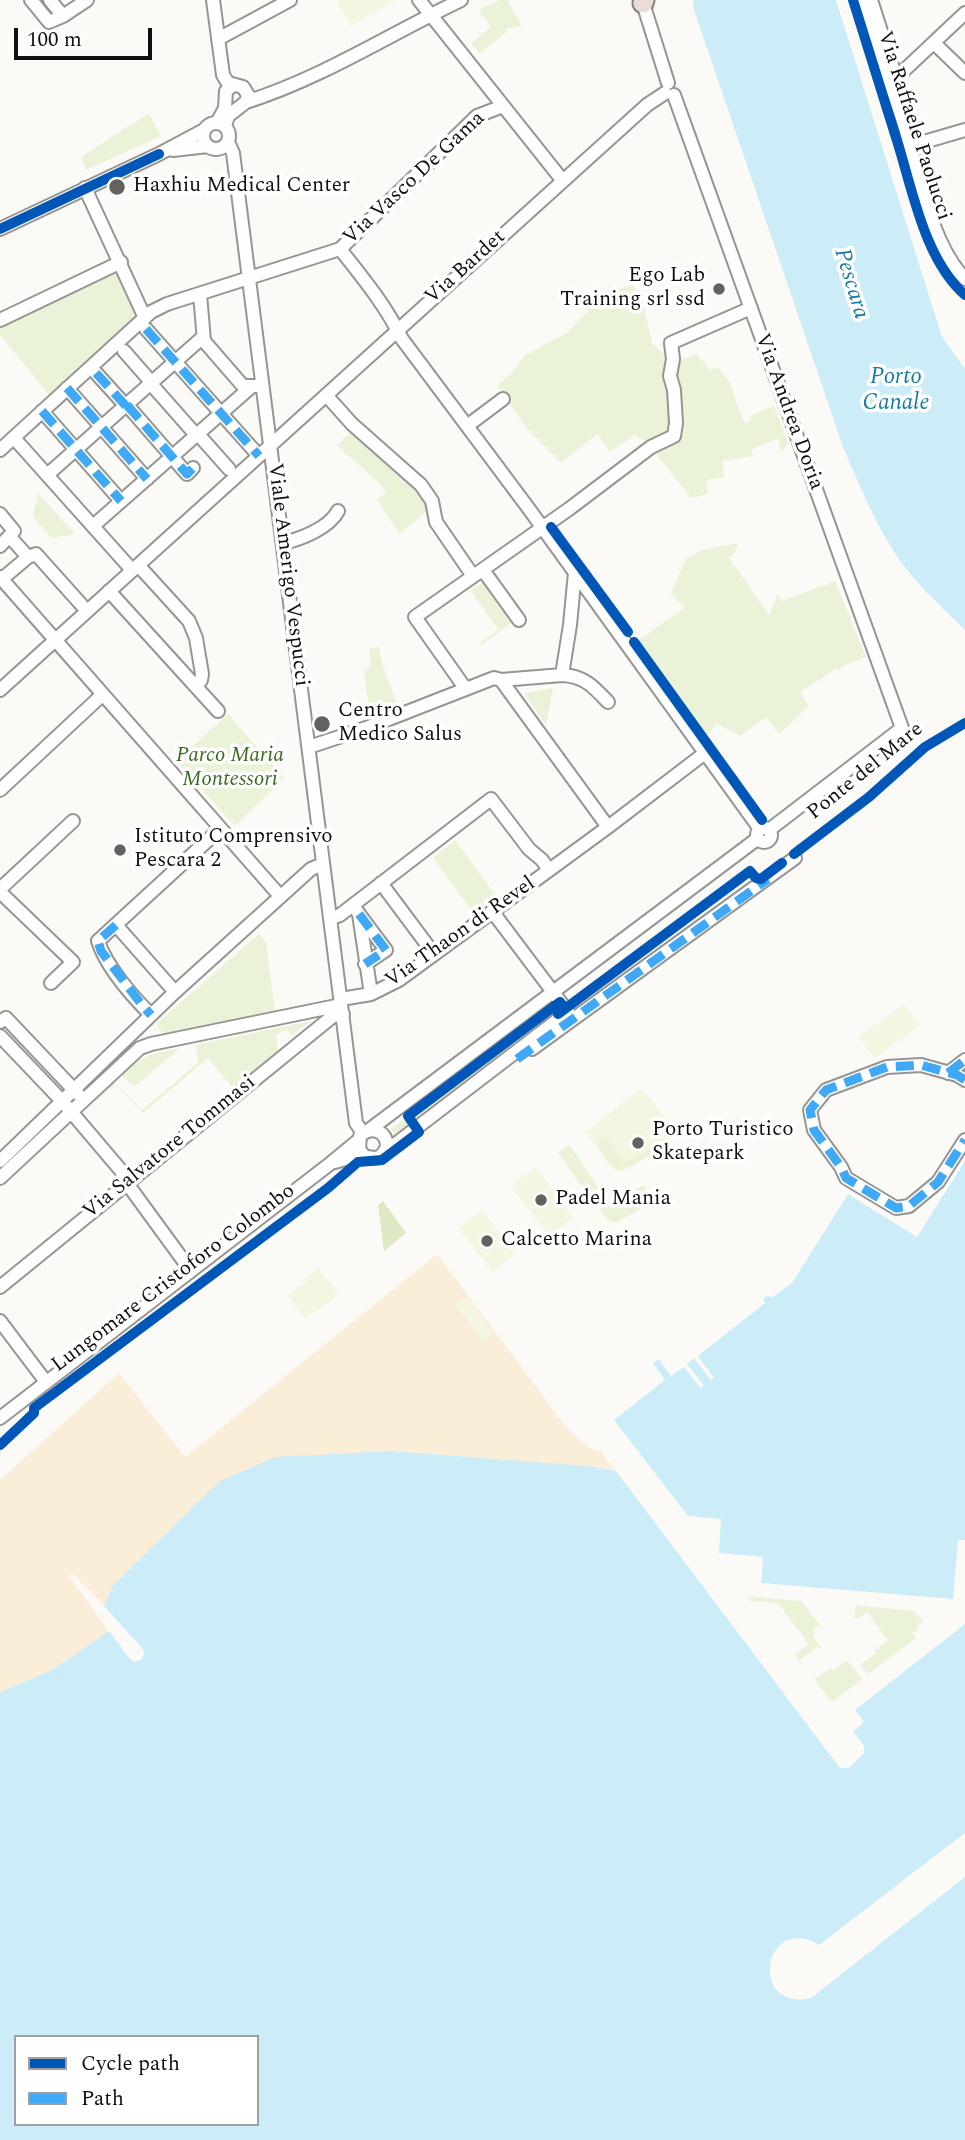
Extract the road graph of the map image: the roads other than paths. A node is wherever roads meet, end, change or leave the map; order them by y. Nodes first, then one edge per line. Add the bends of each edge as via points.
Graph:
1 (31, 0) edge
2 (50, 0) edge
3 (87, 0) edge
4 (213, 0) edge
5 (290, 0) edge
6 (419, 0) edge
7 (461, 0) edge
8 (862, 0) edge
9 (871, 0) edge
10 (642, 1) edge
11 (965, 13) edge
12 (430, 15) junction
13 (63, 16) junction
14 (218, 39) junction
15 (934, 43) junction
16 (965, 73) edge
17 (892, 79) junction
18 (669, 91) junction
19 (241, 92) junction
20 (503, 106) junction
21 (214, 126) junction
22 (965, 130) edge
23 (228, 142) junction
24 (208, 146) junction
25 (910, 146) junction
26 (159, 153) junction
27 (563, 181) junction
28 (85, 188) junction
29 (0, 229) edge
30 (340, 249) junction
31 (121, 262) junction
32 (248, 279) junction
33 (965, 279) edge
34 (200, 294) junction
35 (751, 308) junction
36 (0, 320) edge
37 (146, 323) junction
38 (398, 330) junction
39 (203, 337) junction
40 (124, 351) dead end
41 (176, 362) junction
42 (96, 373) dead end
43 (151, 384) junction
44 (257, 386) junction
45 (67, 388) junction
46 (326, 395) junction
47 (503, 399) dead end
48 (126, 406) junction
49 (41, 411) junction
50 (221, 413) junction
51 (467, 426) junction
52 (102, 428) junction
53 (197, 434) junction
54 (14, 438) junction
55 (271, 445) junction
56 (0, 450) edge
57 (76, 450) junction
58 (172, 456) junction
59 (259, 456) junction
60 (193, 468) dead end
61 (229, 469) dead end
62 (47, 475) junction
63 (147, 479) junction
64 (121, 501) junction
65 (338, 511) dead end
66 (0, 514) edge
67 (93, 526) junction
68 (542, 527) junction
69 (10, 537) junction
70 (283, 543) junction
71 (0, 547) edge
72 (28, 557) junction
73 (135, 568) junction
74 (575, 572) junction
75 (478, 573) junction
76 (1, 578) edge
77 (109, 591) junction
78 (87, 611) junction
79 (519, 620) dead end
80 (55, 640) junction
81 (559, 675) junction
82 (501, 680) junction
83 (196, 687) junction
84 (465, 688) junction
85 (0, 689) edge
86 (103, 695) junction
87 (608, 702) dead end
88 (218, 711) dead end
89 (902, 728) joint
90 (309, 747) junction
91 (705, 753) junction
92 (0, 790) edge
93 (74, 821) dead end
94 (608, 827) junction
95 (220, 829) junction
96 (762, 832) junction
97 (795, 858) dead end
98 (323, 864) junction
99 (550, 870) junction
100 (381, 883) junction
101 (1, 885) edge
102 (280, 896) junction
103 (356, 910) junction
104 (492, 911) junction
105 (330, 919) junction
106 (116, 925) junction
107 (435, 954) junction
108 (365, 964) junction
109 (51, 983) dead end
110 (175, 992) junction
111 (553, 992) junction
112 (370, 993) junction
113 (342, 1006) junction
114 (146, 1020) junction
115 (0, 1022) edge
116 (0, 1036) edge
117 (151, 1044) junction
118 (517, 1059) dead end
119 (965, 1060) edge
120 (948, 1073) junction
121 (965, 1080) edge
122 (79, 1095) junction
123 (67, 1106) junction
124 (364, 1134) junction
125 (965, 1140) edge
126 (385, 1152) junction
127 (364, 1156) junction
128 (0, 1161) edge
129 (331, 1163) junction
130 (0, 1178) edge
131 (128, 1181) junction
132 (191, 1271) junction
133 (0, 1286) edge
134 (0, 1321) edge
135 (46, 1382) junction
136 (0, 1418) edge

1 - 13 street via 49,22
2 - 13 street
3 - 13 street
4 - 14 street
5 - 14 street
6 - 12 street
7 - 12 street
8 - 17 street, Via Raffaele Paolucci
9 - 17 street, Via Raffaele Paolucci
10 - 18 street, Via Andrea Doria
11 - 15 street
12 - 19 street via 271,94
12 - 20 street
14 - 19 street via 223,75
15 - 16 street
15 - 17 street
17 - 25 street, Via Raffaele Paolucci
18 - 27 street, Via Bardet via 647,105
18 - 35 street, Via Andrea Doria
19 - 21 street via 228,116
19 - 21 street via 225,95 224,112
20 - 27 street
20 - 30 street, Via Vasco De Gama via 477,116
21 - 23 street via 229,134
21 - 24 street via 203,139
21 - 26 street
22 - 25 street
23 - 24 street via 219,149
23 - 32 street, Viale Amerigo Vespucci
24 - 26 street
25 - 33 street, Via Raffaele Paolucci via 938,236
26 - 28 street
27 - 38 street, Via Bardet
28 - 29 street
28 - 31 street
30 - 32 street, Via Vasco De Gama
30 - 38 street
31 - 36 street
31 - 37 street
32 - 34 street, Via Vasco De Gama
32 - 44 street, Viale Amerigo Vespucci
34 - 37 street, Via Vasco De Gama via 160,307
34 - 39 street
35 - 68 street via 671,343 676,433
35 - 89 street, Via Andrea Doria
37 - 41 street
37 - 45 street, Via Vasco De Gama
38 - 46 street, Via Bardet
38 - 51 street
39 - 41 street
39 - 44 street via 243,386
40 - 43 street
41 - 43 street
41 - 50 street
42 - 48 street
43 - 48 street
43 - 53 street
44 - 50 street
44 - 55 street, Viale Amerigo Vespucci
45 - 49 street, Via Vasco De Gama
45 - 52 street
46 - 55 street, Via Bardet
46 - 75 street via 415,479 432,501 436,522
47 - 51 street
48 - 52 street
48 - 58 street
49 - 54 street, Via Vasco De Gama
49 - 57 street
50 - 53 street
50 - 59 street
51 - 68 street
52 - 57 street
52 - 63 street
53 - 58 street
53 - 61 street
54 - 56 street, Via Vasco De Gama
54 - 62 street
55 - 59 street, Via Bardet
55 - 70 street, Viale Amerigo Vespucci
57 - 62 street
57 - 64 street
58 - 60 street via 187,474
58 - 63 street
59 - 73 street, Via Bardet
62 - 67 street
63 - 64 street
64 - 67 street
65 - 70 street via 332,520 299,540
66 - 69 street via 14,530
67 - 73 street
68 - 74 street
68 - 75 street
69 - 71 street
69 - 72 street
70 - 90 street, Viale Amerigo Vespucci
72 - 76 street
72 - 78 street via 36,554
73 - 77 street, Via Bardet
73 - 83 street via 189,621 202,674
74 - 81 street
74 - 91 street
75 - 79 street
75 - 84 street via 415,617
76 - 80 street
77 - 78 street, Via Bardet
77 - 83 street
78 - 80 street, Via Bardet
80 - 85 street, Via Bardet
80 - 86 street
81 - 82 street
81 - 87 street via 589,683
82 - 84 street
82 - 94 street
83 - 88 street
84 - 90 street
86 - 92 street
86 - 95 street
89 - 96 street, Lungomare Cristoforo Colombo
90 - 98 street, Viale Amerigo Vespucci
91 - 94 street, Via Thaon di Revel
91 - 96 street
93 - 101 street
94 - 99 street, Via Thaon di Revel
95 - 102 street
95 - 106 street
96 - 111 street, Lungomare Cristoforo Colombo
97 - 118 street
98 - 102 street
98 - 105 street, Viale Amerigo Vespucci
99 - 100 street, Via Thaon di Revel via 491,799
99 - 104 street, Via Thaon di Revel
100 - 103 street
100 - 107 street
101 - 109 street via 73,962
102 - 110 street
103 - 105 street
103 - 108 street, Via Thaon di Revel
103 - 108 street, Via Thaon di Revel via 386,950
104 - 107 street, Via Thaon di Revel
104 - 111 street
105 - 113 street, Viale Amerigo Vespucci
106 - 110 street
106 - 114 street via 98,941 101,951 142,1005
107 - 112 street, Via Thaon di Revel via 399,980
108 - 112 street, Via Thaon di Revel
110 - 114 street
111 - 124 street, Lungomare Cristoforo Colombo
111 - 126 street via 568,1012
112 - 113 street, Via Thaon di Revel
113 - 117 street, Via Thaon di Revel
113 - 124 street, Viale Amerigo Vespucci via 356,1123
113 - 131 street, Via Salvatore Tommasi
114 - 117 street
114 - 122 street
115 - 122 street via 6,1018
116 - 123 street
117 - 122 street via 132,1053
119 - 120 street
120 - 121 street
120 - 125 street via 921,1065 887,1067 826,1090 810,1110 814,1130 846,1178 896,1208 909,1206 938,1182
122 - 123 street
123 - 128 street
123 - 130 street
123 - 131 street
124 - 126 street via 379,1131 386,1138
124 - 127 street via 359,1149
124 - 129 street, Lungomare Cristoforo Colombo
126 - 127 street via 374,1159
127 - 129 street, Lungomare Cristoforo Colombo
129 - 132 street, Lungomare Cristoforo Colombo
131 - 132 street
131 - 133 street, Via Salvatore Tommasi
132 - 135 street, Lungomare Cristoforo Colombo
134 - 135 street
135 - 136 street, Lungomare Cristoforo Colombo

